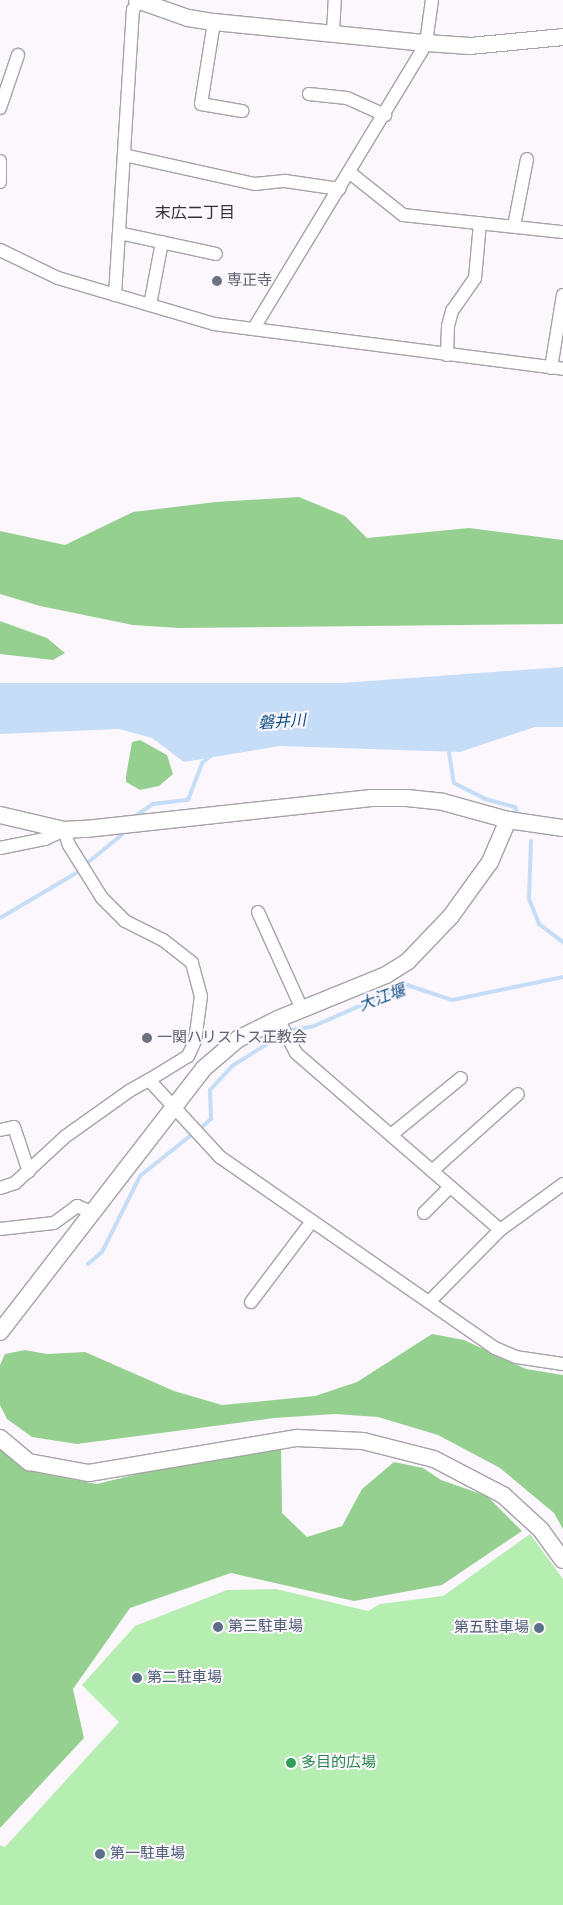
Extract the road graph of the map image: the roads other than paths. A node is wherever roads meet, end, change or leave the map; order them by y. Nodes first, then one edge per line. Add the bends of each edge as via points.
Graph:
1 (138, 0) edge
2 (335, 0) edge
3 (432, 0) edge
4 (214, 22) junction
5 (332, 33) junction
6 (563, 38) edge
7 (426, 43) junction
8 (18, 55) dead end
9 (308, 94) dead end
10 (0, 108) edge
11 (242, 111) dead end
12 (384, 115) junction
13 (124, 155) junction
14 (527, 159) dead end
15 (0, 161) edge
16 (349, 172) junction
17 (0, 182) edge
18 (339, 189) junction
19 (480, 223) junction
20 (514, 226) junction
21 (563, 232) edge
22 (119, 233) junction
23 (162, 242) junction
24 (0, 250) edge
25 (216, 254) dead end
26 (115, 295) junction
27 (563, 295) edge
28 (150, 305) junction
29 (254, 328) junction
30 (447, 356) junction
31 (557, 369) edge
32 (0, 815) edge
33 (508, 820) junction
34 (563, 828) edge
35 (64, 830) junction
36 (0, 848) edge
37 (258, 912) dead end
38 (302, 1009) junction
39 (278, 1019) junction
40 (461, 1078) dead end
41 (149, 1080) junction
42 (518, 1094) dead end
43 (173, 1106) junction
44 (0, 1130) edge
45 (391, 1135) junction
46 (432, 1170) junction
47 (29, 1172) junction
48 (563, 1184) edge
49 (450, 1187) junction
50 (0, 1188) edge
51 (92, 1212) junction
52 (424, 1213) dead end
53 (312, 1221) junction
54 (0, 1229) edge
55 (500, 1230) junction
56 (251, 1302) dead end
57 (429, 1302) junction
58 (0, 1332) edge
59 (563, 1364) edge
60 (0, 1438) edge
61 (563, 1560) edge

1 - 4 street via 188,18
1 - 13 street via 133,10
2 - 5 street
3 - 7 street
4 - 5 street
4 - 11 street via 201,104
5 - 7 street
6 - 7 street via 470,46
7 - 12 street
8 - 10 street
9 - 12 street via 347,98
12 - 16 street
13 - 18 street via 256,184 284,181
13 - 22 street
14 - 20 street
15 - 17 street
16 - 18 street
16 - 19 street via 403,215
18 - 29 street
19 - 20 street
19 - 30 street via 475,278 452,311
20 - 21 street
22 - 23 street
22 - 26 street
23 - 25 street
23 - 28 street
24 - 26 street via 58,278
26 - 28 street
27 - 31 street
28 - 29 street via 214,324
29 - 30 street
30 - 31 street
32 - 35 street
33 - 34 street
33 - 35 street via 443,802 371,798
33 - 38 street via 490,862 451,916 408,961 360,987
35 - 36 street via 46,839
35 - 41 street via 69,845 102,898 125,921 163,940 192,963 199,980 201,996 195,1042 188,1056
37 - 38 street
38 - 39 street
39 - 43 street via 238,1039 203,1068
39 - 45 street via 296,1053
40 - 45 street
41 - 43 street
41 - 47 street via 128,1091 66,1136
42 - 46 street
43 - 51 street
43 - 53 street via 220,1157
44 - 47 street via 14,1127
45 - 46 street
46 - 49 street
47 - 50 street via 15,1183
48 - 55 street
49 - 52 street
49 - 55 street
51 - 54 street via 77,1206 54,1223
51 - 58 street
53 - 56 street
53 - 57 street
55 - 57 street
57 - 59 street via 495,1348 516,1357
60 - 61 street via 29,1462 88,1473 297,1438 363,1442 434,1459 503,1495 541,1530

